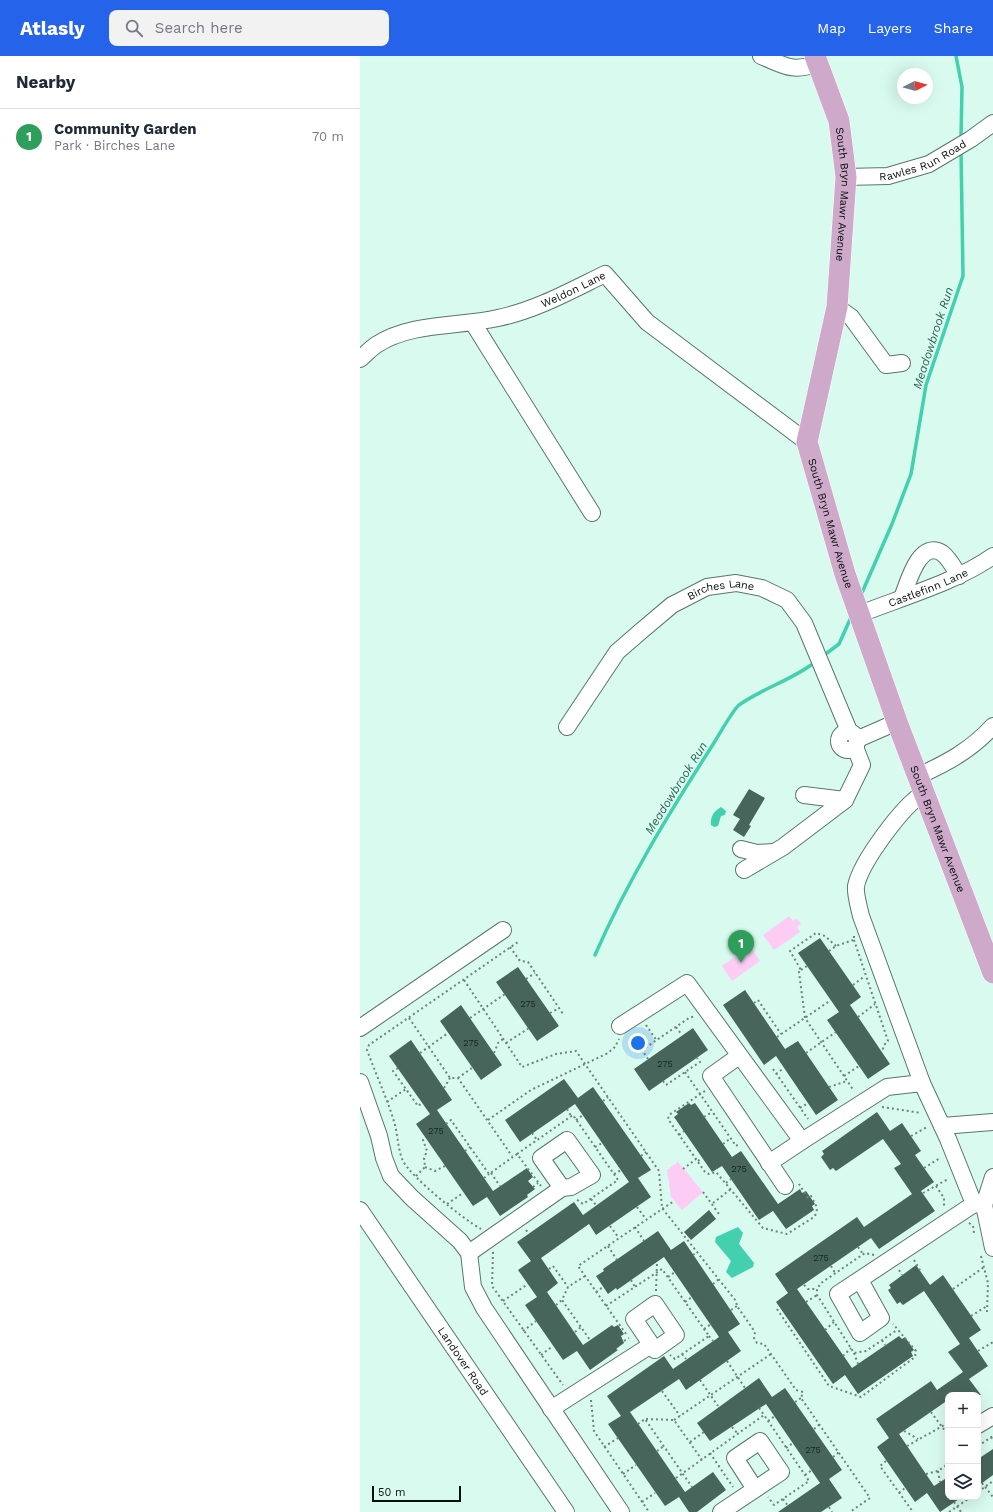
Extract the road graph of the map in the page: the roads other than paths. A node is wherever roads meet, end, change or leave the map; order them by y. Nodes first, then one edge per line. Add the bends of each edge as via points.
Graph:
1 (761, 56) edge
2 (816, 60) edge
3 (993, 123) edge
4 (846, 177) junction
5 (837, 307) junction
6 (473, 323) junction
7 (360, 359) edge
8 (902, 363) dead end
9 (807, 442) junction
10 (592, 514) dead end
11 (993, 556) edge
12 (959, 576) junction
13 (902, 598) junction
14 (859, 611) junction
15 (897, 722) junction
16 (993, 726) edge
17 (567, 727) dead end
18 (854, 739) junction
19 (921, 785) junction
20 (804, 795) dead end
21 (845, 800) junction
22 (741, 849) dead end
23 (776, 852) junction
24 (744, 870) dead end
25 (503, 930) dead end
26 (993, 973) edge
27 (620, 1026) road end
28 (360, 1028) edge
29 (739, 1056) junction
30 (360, 1082) edge
31 (922, 1083) junction
32 (993, 1122) edge
33 (933, 1128) junction
34 (802, 1141) junction
35 (769, 1163) junction
36 (993, 1178) edge
37 (792, 1185) road end
38 (567, 1191) road end
39 (974, 1207) junction
40 (360, 1210) edge
41 (987, 1251) edge
42 (469, 1253) junction
43 (860, 1280) dead end
44 (658, 1348) junction
45 (551, 1409) junction
46 (993, 1416) edge
47 (981, 1423) edge
48 (755, 1489) dead end
49 (566, 1512) edge
50 (621, 1512) edge
51 (721, 1512) edge

1 - 2 street via 791,68 801,68
2 - 4 main road, South Bryn Mawr Avenue via 839,121
3 - 4 street, Rawles Run Road via 929,164 888,176
4 - 5 main road, South Bryn Mawr Avenue
5 - 8 street via 851,317 886,365
5 - 9 main road, South Bryn Mawr Avenue
6 - 7 street, Weldon Lane via 415,330 388,338 375,345
6 - 9 street, Weldon Lane via 499,318 553,300 605,274 647,322
6 - 10 street
9 - 14 main road, South Bryn Mawr Avenue via 845,574
11 - 12 street, Castlefinn Lane
12 - 13 street, Castlefinn Lane
12 - 13 street via 942,554 937,551 926,552 918,560
13 - 14 street, Castlefinn Lane
14 - 15 main road, South Bryn Mawr Avenue
15 - 18 street
15 - 19 main road, South Bryn Mawr Avenue
16 - 19 street via 982,738
17 - 18 street, Birches Lane via 617,652 640,632 672,605 707,587 736,583 762,588 787,600 804,623
18 - 21 street, Birches Lane via 862,764
19 - 26 main road, South Bryn Mawr Avenue
19 - 31 street via 907,808 869,857 859,874 856,888 861,916 860,936
20 - 21 street
21 - 23 street, Birches Lane
22 - 23 street via 757,853
23 - 24 street, Birches Lane
25 - 28 street
27 - 29 street via 686,983
29 - 34 street
29 - 35 street via 711,1076
30 - 42 street via 391,1176 460,1241
31 - 33 street
31 - 34 street via 887,1087
32 - 33 street
33 - 39 street
34 - 35 street
35 - 37 street
36 - 39 street
38 - 42 street
39 - 41 street
39 - 43 street
40 - 49 street, Landover Road
42 - 45 street via 473,1287 484,1308
44 - 44 street via 655,1350 676,1335 655,1304 634,1319
44 - 45 street
45 - 50 street
46 - 47 street
48 - 51 street

